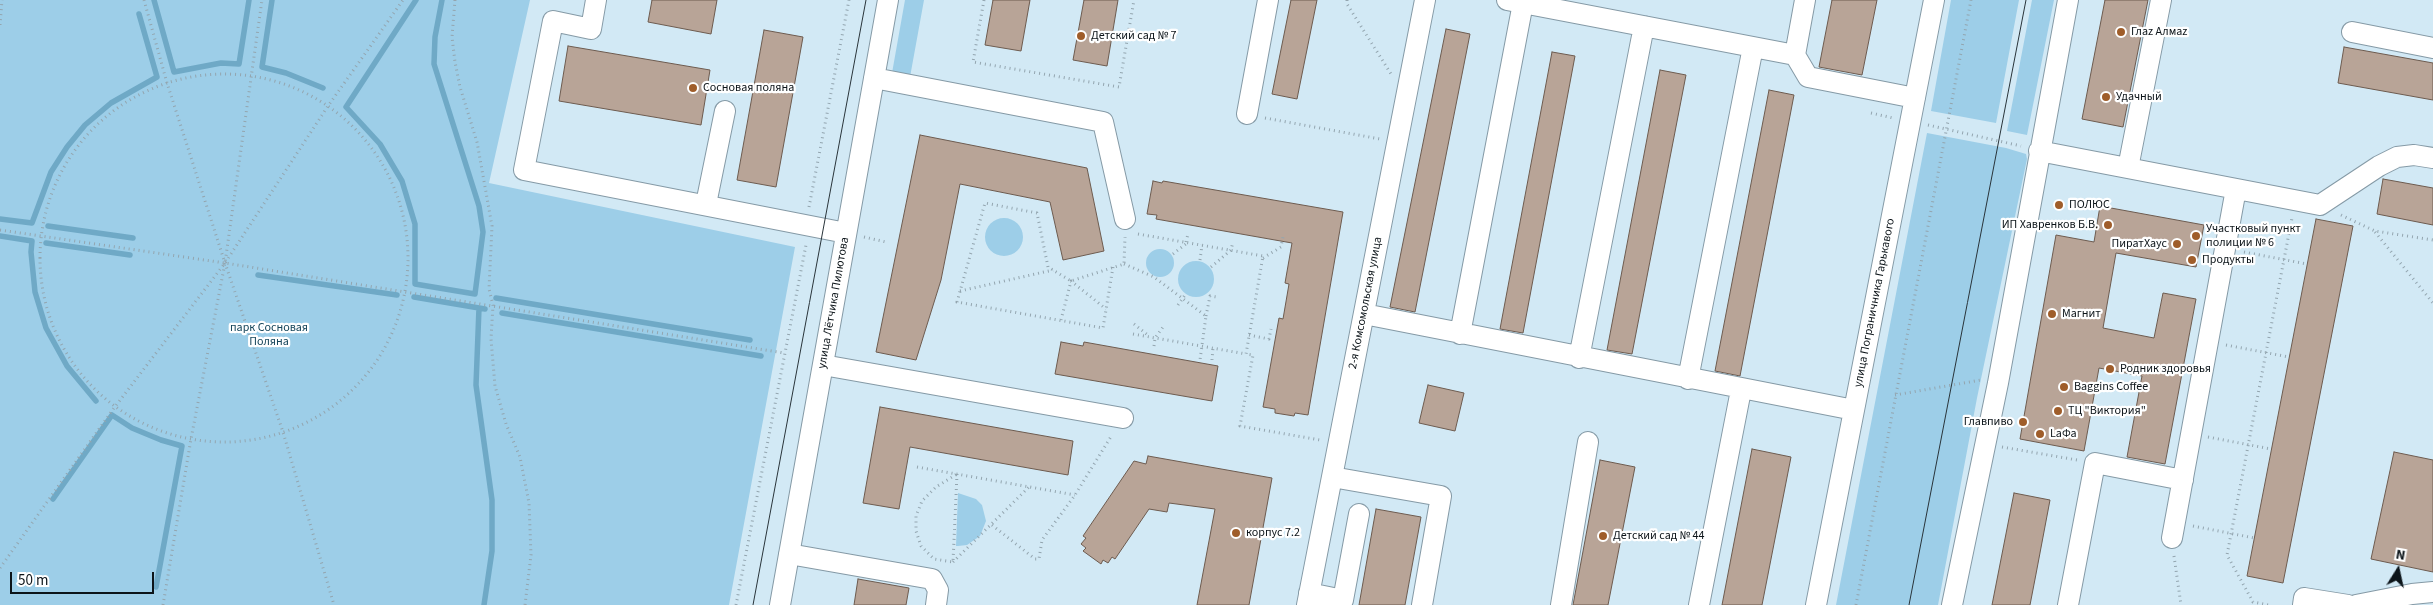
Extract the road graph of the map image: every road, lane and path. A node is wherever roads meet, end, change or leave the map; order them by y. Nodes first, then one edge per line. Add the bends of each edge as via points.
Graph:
1 (2, 0) edge
2 (144, 0) edge
3 (262, 0) edge
4 (403, 0) edge
5 (455, 0) edge
6 (596, 0) edge
7 (849, 0) edge
8 (888, 0) edge
9 (984, 0) edge
10 (1134, 0) edge
11 (1268, 0) edge
12 (1347, 0) edge
13 (1425, 0) edge
14 (1806, 0) edge
15 (1934, 0) edge
16 (1971, 0) edge
17 (2068, 0) edge
18 (2161, 0) edge
19 (1515, 2) edge
20 (0, 25) edge
21 (1644, 26) junction
22 (2352, 32) dead end
23 (1753, 47) junction
24 (2433, 48) edge
25 (1795, 55) junction
26 (251, 76) junction
27 (874, 78) junction
28 (1395, 80) dead end
29 (167, 83) junction
30 (1915, 98) junction
31 (328, 106) junction
32 (724, 111) dead end
33 (1871, 113) dead end
34 (1247, 114) joint
35 (1894, 118) dead end
36 (1928, 125) dead end
37 (1946, 129) junction
38 (1376, 138) dead end
39 (2039, 150) junction
40 (2433, 158) edge
41 (2128, 168) junction
42 (2236, 189) junction
43 (2295, 200) junction
44 (706, 204) junction
45 (2320, 205) junction
46 (1125, 225) junction
47 (0, 230) edge
48 (2375, 231) junction
49 (1188, 234) dead end
50 (808, 235) junction
51 (854, 235) junction
52 (41, 236) junction
53 (1283, 237) dead end
54 (2433, 240) edge
55 (886, 242) dead end
56 (1186, 242) junction
57 (1233, 242) dead end
58 (1202, 245) junction
59 (2225, 249) junction
60 (1232, 250) junction
61 (1173, 254) dead end
62 (1263, 258) junction
63 (1200, 260) dead end
64 (2284, 260) junction
65 (225, 263) junction
66 (1124, 264) junction
67 (2307, 264) dead end
68 (1113, 267) junction
69 (1211, 267) dead end
70 (1053, 270) junction
71 (1072, 281) junction
72 (405, 291) junction
73 (960, 291) junction
74 (1186, 295) dead end
75 (1205, 295) dead end
76 (1210, 296) junction
77 (1218, 297) dead end
78 (1183, 298) junction
79 (2433, 303) edge
80 (493, 305) junction
81 (1178, 305) dead end
82 (1106, 308) junction
83 (1364, 314) junction
84 (1206, 316) junction
85 (1061, 320) junction
86 (1134, 324) dead end
87 (1163, 327) dead end
88 (1271, 328) dead end
89 (1133, 334) dead end
90 (1460, 334) junction
91 (1249, 335) junction
92 (1149, 337) junction
93 (1155, 338) junction
94 (2208, 342) junction
95 (1154, 346) dead end
96 (1202, 346) junction
97 (1213, 348) junction
98 (784, 353) junction
99 (2266, 353) junction
100 (1246, 354) junction
101 (2289, 357) dead end
102 (1579, 358) junction
103 (1200, 360) dead end
104 (1212, 360) dead end
105 (823, 365) junction
106 (1688, 379) junction
107 (1973, 381) dead end
108 (1741, 390) junction
109 (1895, 395) junction
110 (114, 408) junction
111 (1854, 410) junction
112 (1123, 418) joint
113 (283, 432) junction
114 (2191, 434) junction
115 (191, 439) junction
116 (1588, 442) dead end
117 (1339, 443) junction
118 (2248, 445) junction
119 (1999, 446) dead end
120 (2271, 449) dead end
121 (2095, 464) junction
122 (917, 467) dead end
123 (957, 474) junction
124 (1332, 477) junction
125 (2182, 480) junction
126 (1029, 487) junction
127 (1075, 495) junction
128 (1359, 514) dead end
129 (992, 525) junction
130 (2173, 530) junction
131 (2231, 534) junction
132 (2254, 538) dead end
133 (789, 554) junction
134 (954, 562) junction
135 (0, 568) edge
136 (2433, 592) edge
137 (1308, 599) edge
138 (163, 605) edge
139 (334, 605) edge
140 (525, 605) edge
141 (736, 605) edge
142 (780, 605) edge
143 (936, 605) edge
144 (1422, 605) edge
145 (1561, 605) edge
146 (1699, 605) edge
147 (1816, 605) edge
148 (1856, 605) edge
149 (1952, 605) edge
150 (2068, 605) edge
151 (2181, 605) edge
152 (2268, 605) edge
153 (2303, 605) edge
154 (2348, 605) edge
155 (2356, 605) edge

1 - 20 path
2 - 29 path
3 - 26 path
4 - 31 path
5 - 80 path via 452,37 455,62 477,142 492,226 489,289
6 - 44 street via 591,29 553,21 524,170
7 - 50 path via 809,205
8 - 27 street, улица Лётчика Пилютова
9 - 10 path via 973,62 1119,87
11 - 34 street
12 - 28 path
13 - 83 street, 2-я Комсомольская улица
14 - 25 street
15 - 30 street, улица Пограничника Гарькавого
16 - 37 path
17 - 39 street
18 - 41 street
19 - 21 street
19 - 90 street
21 - 23 street
21 - 102 street
22 - 24 street
23 - 25 street
23 - 106 street
25 - 30 street via 1808,77
26 - 29 path via 208,75
26 - 31 path via 304,92
26 - 65 path
27 - 46 street via 1103,122
27 - 51 street, улица Лётчика Пилютова
29 - 52 path via 139,94 114,110 79,145 58,178 47,205
29 - 65 path
30 - 111 street, улица Пограничника Гарькавого
31 - 65 path
31 - 72 path via 374,150 393,185 407,238
32 - 44 street
33 - 35 path
34 - 38 path
36 - 37 path
37 - 39 path
37 - 109 path
39 - 41 street
39 - 149 street via 1998,383
40 - 45 street via 2397,157
41 - 42 street
42 - 43 street
42 - 59 street
43 - 45 street
43 - 64 path
44 - 50 street
45 - 48 path
46 - 56 path
46 - 66 path
47 - 52 path
48 - 54 path
48 - 79 path
49 - 56 path
50 - 51 street
50 - 98 path
51 - 55 path
51 - 105 street, улица Лётчика Пилютова
52 - 65 path
52 - 110 path via 38,253 42,292 54,329 72,363
53 - 62 path via 1281,247
56 - 58 path
56 - 61 path
57 - 60 path
58 - 60 path
58 - 63 path
59 - 64 path
59 - 94 street
60 - 62 path
60 - 69 path
62 - 91 path
64 - 67 path
64 - 99 path
65 - 72 path
65 - 110 path
65 - 113 path
65 - 115 path
66 - 68 path
66 - 78 path via 1154,277
68 - 71 path
68 - 82 path
70 - 71 path
70 - 73 path
70 - 73 path via 1048,267 1037,213 985,203
71 - 82 path
71 - 85 path
72 - 80 path
72 - 113 path via 392,333 365,376 327,410
73 - 85 path via 957,302
74 - 78 path
75 - 76 path
76 - 77 path
76 - 84 path
78 - 81 path
78 - 84 path
80 - 98 path
80 - 140 path via 491,339 495,386 520,457 529,503 531,555
82 - 85 path via 1103,328
83 - 90 street
83 - 117 street, 2-я Комсомольская улица
84 - 96 path
86 - 92 path
87 - 93 path
88 - 91 path via 1269,339
89 - 92 path
90 - 102 street
91 - 100 path
92 - 93 path
93 - 95 path
93 - 96 path
94 - 99 path
94 - 114 street
96 - 97 path
96 - 103 path
97 - 100 path
97 - 104 path
98 - 141 path
99 - 101 path
99 - 118 path
100 - 117 path via 1254,355 1240,426
102 - 106 street
105 - 112 street
105 - 133 street, улица Лётчика Пилютова
106 - 108 street
107 - 109 path
108 - 111 street
108 - 146 street
109 - 148 path
110 - 115 path via 136,422
110 - 135 path
111 - 147 street, улица Пограничника Гарькавого
112 - 127 path
113 - 115 path via 253,440
113 - 139 path
114 - 118 path
114 - 125 street
115 - 138 path
116 - 145 street
117 - 124 street, 2-я Комсомольская улица
118 - 120 path
118 - 131 path
119 - 121 path
121 - 125 street
121 - 150 street
122 - 123 path
123 - 126 path
123 - 134 path
123 - 134 path via 936,487 922,501 916,516 921,546 934,559
124 - 137 street, 2-я Комсомольская улица
124 - 144 street via 1441,496
125 - 130 street
126 - 127 path
126 - 129 path
127 - 129 path via 1042,540 1039,559
128 - 137 street via 1343,600
129 - 134 path
130 - 131 path
130 - 151 path
131 - 132 path
131 - 152 path via 2227,555 2253,602
133 - 142 street, улица Лётчика Пилютова
133 - 143 street via 932,579 938,590
136 - 155 street
153 - 154 street via 2304,598

